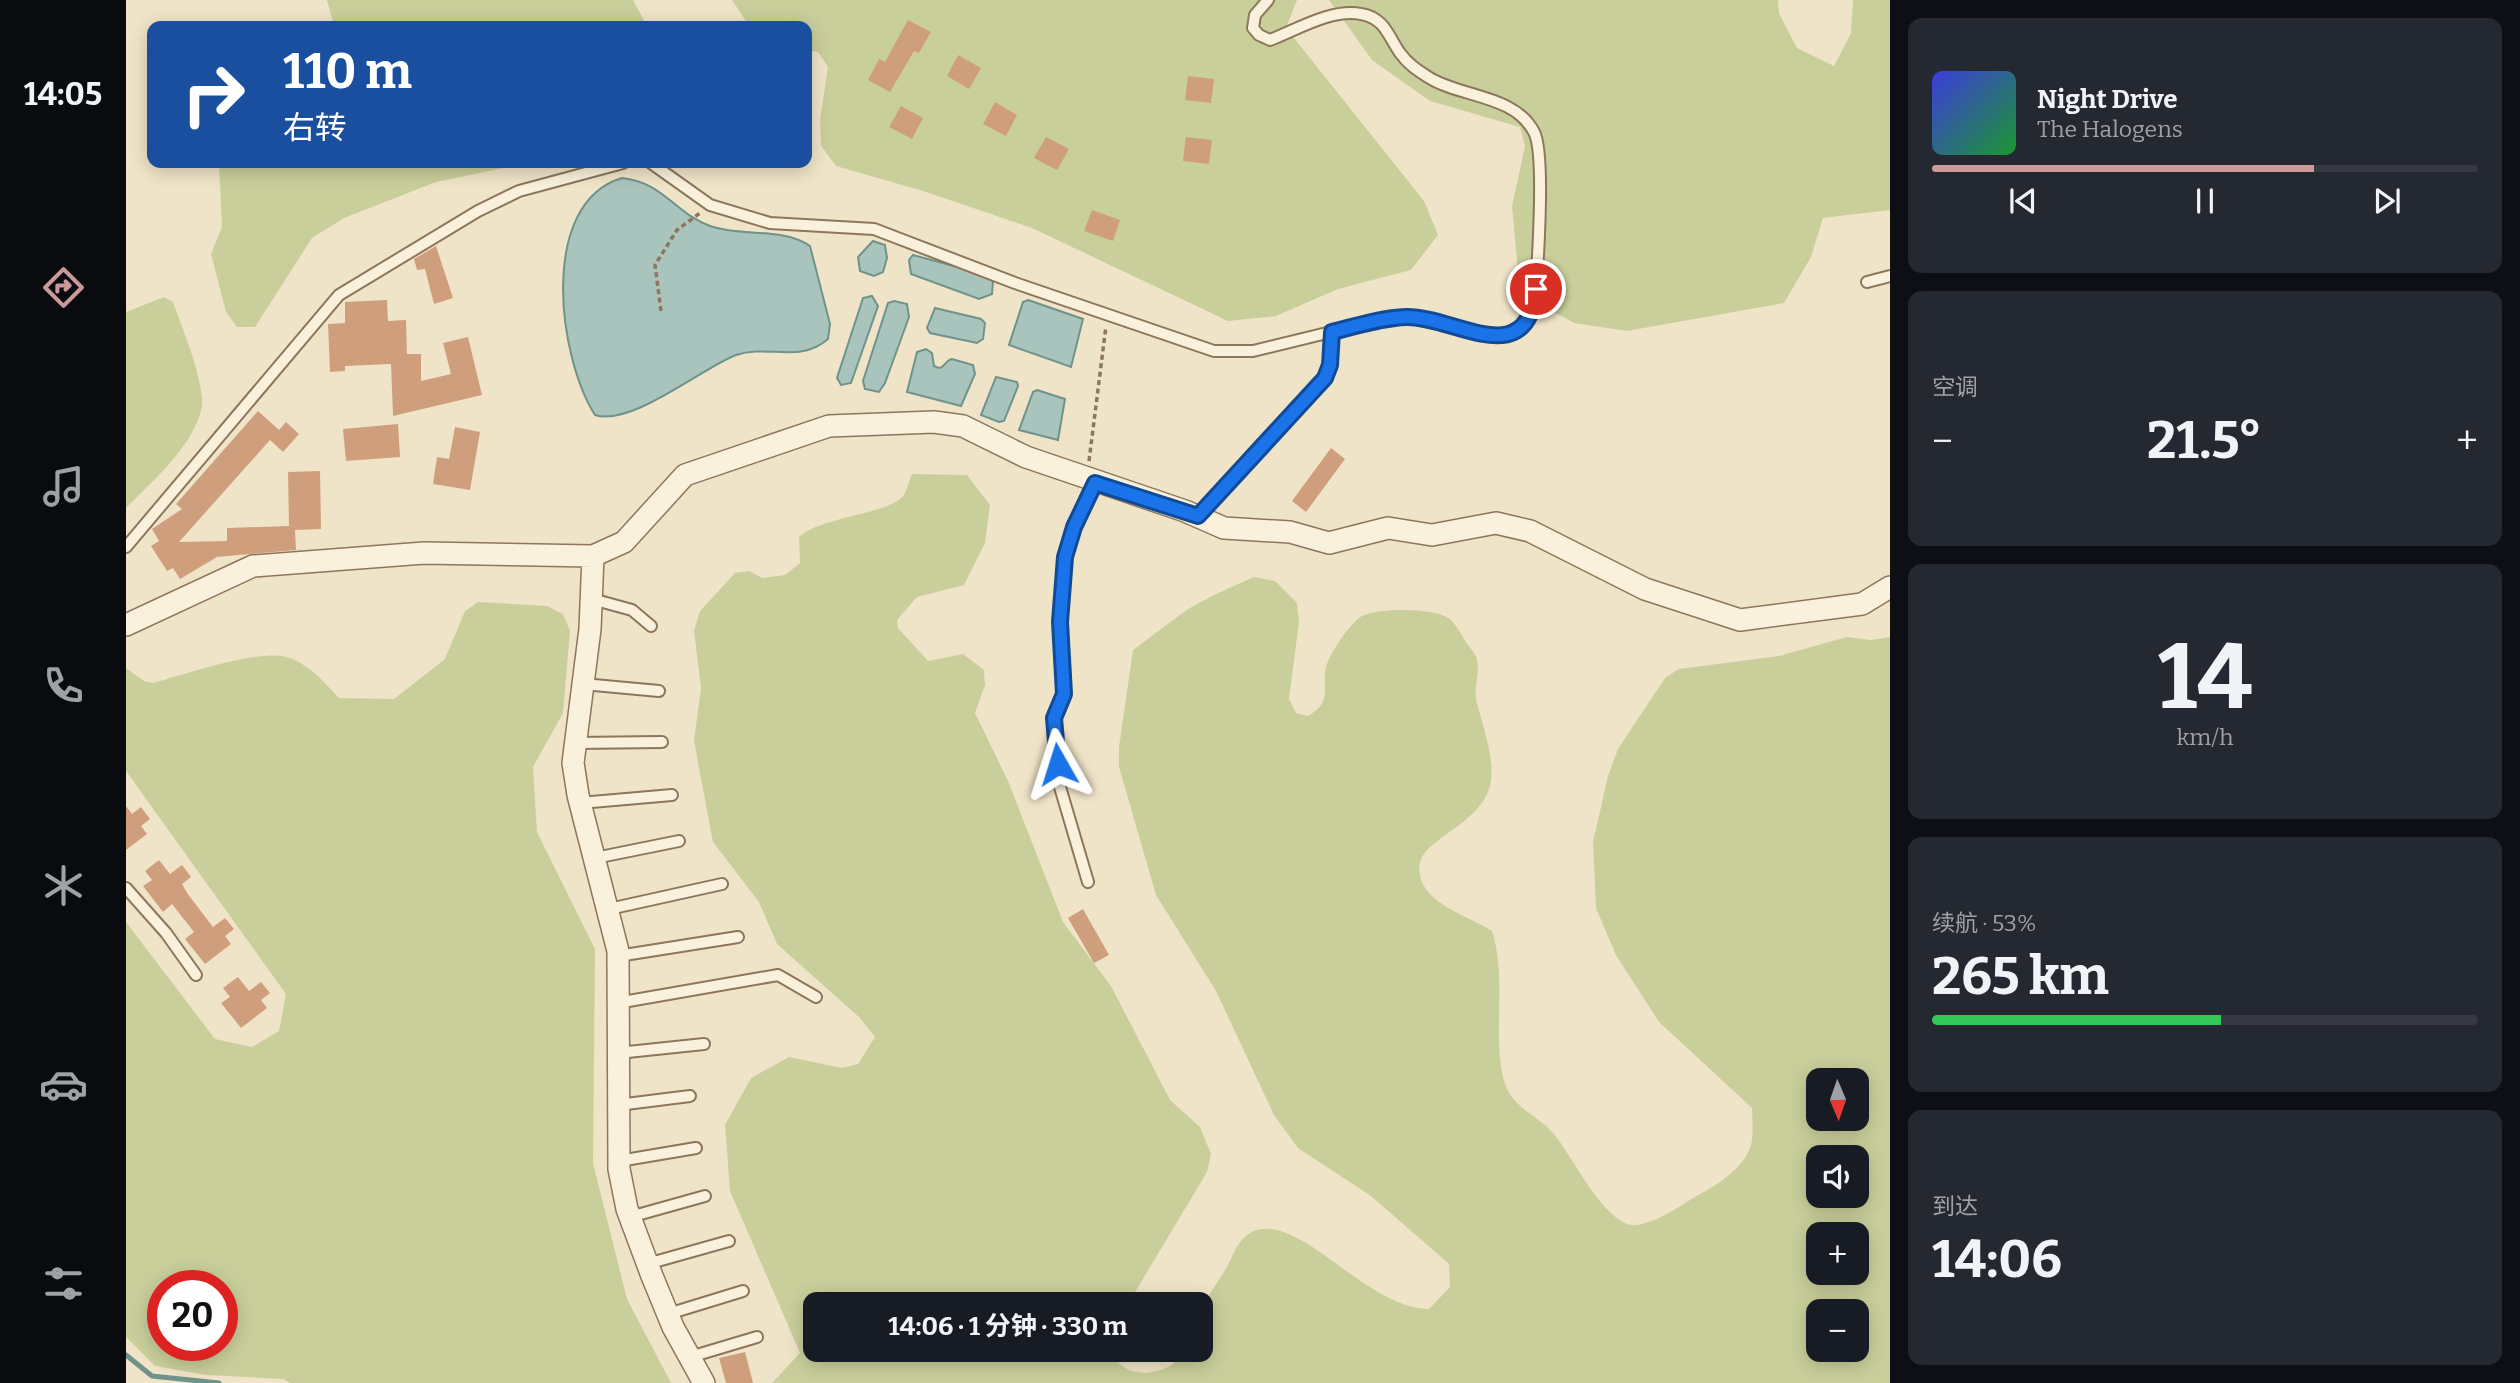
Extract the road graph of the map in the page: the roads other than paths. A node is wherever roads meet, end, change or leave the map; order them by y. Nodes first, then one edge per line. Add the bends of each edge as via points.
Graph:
1 (1268, 0) edge
2 (605, 168) edge
3 (658, 168) edge
4 (1890, 276) edge
5 (1867, 282) dead end
6 (1332, 332) junction
7 (1091, 481) junction
8 (1198, 516) junction
9 (126, 547) edge
10 (593, 556) junction
11 (1890, 587) edge
12 (592, 599) junction
13 (126, 625) edge
14 (651, 626) dead end
15 (583, 684) junction
16 (659, 691) dead end
17 (662, 742) dead end
18 (575, 743) junction
19 (672, 795) dead end
20 (580, 803) junction
21 (679, 841) dead end
22 (595, 858) junction
23 (1088, 882) dead end
24 (722, 884) dead end
25 (126, 888) edge
26 (609, 909) junction
27 (738, 937) dead end
28 (618, 956) junction
29 (196, 975) dead end
30 (816, 997) dead end
31 (617, 1003) junction
32 (704, 1044) dead end
33 (618, 1053) junction
34 (690, 1096) dead end
35 (618, 1105) junction
36 (696, 1148) dead end
37 (619, 1161) junction
38 (705, 1196) dead end
39 (630, 1217) junction
40 (729, 1241) dead end
41 (648, 1264) junction
42 (743, 1291) dead end
43 (668, 1314) junction
44 (757, 1337) dead end
45 (690, 1357) junction
46 (704, 1383) edge

1 - 6 lane via 1255,15 1259,36 1269,40 1351,13 1375,18 1388,29 1410,65 1439,84 1498,102 1522,115 1536,134 1537,271 1534,308 1527,321 1512,334 1496,337 1407,317
2 - 9 lane via 519,191 339,295
3 - 6 lane via 710,205 770,223 874,229 1214,351 1253,351
4 - 5 lane
6 - 8 lane via 1325,378
7 - 8 street
7 - 10 street via 1026,457 963,426 934,422 829,426 685,475 624,542
7 - 23 lane via 1065,557 1060,622 1064,694 1054,718 1060,788
8 - 11 street via 1224,528 1290,532 1329,543 1388,528 1432,535 1496,523 1530,531 1645,589 1740,620 1862,604
10 - 12 street
10 - 13 street via 424,553 253,566
12 - 14 lane via 632,610
12 - 15 street
15 - 16 lane
15 - 18 street
17 - 18 lane
18 - 20 street via 573,763
19 - 20 lane
20 - 22 street
21 - 22 lane
22 - 26 street
24 - 26 lane
25 - 29 lane
26 - 28 street
27 - 28 lane
28 - 31 street
30 - 31 lane via 778,975
31 - 33 street
32 - 33 lane
33 - 35 street
34 - 35 lane
35 - 37 street
36 - 37 lane
37 - 39 street
38 - 39 lane
39 - 41 street
40 - 41 lane
41 - 43 street
42 - 43 lane
43 - 45 street
44 - 45 lane
45 - 46 street

